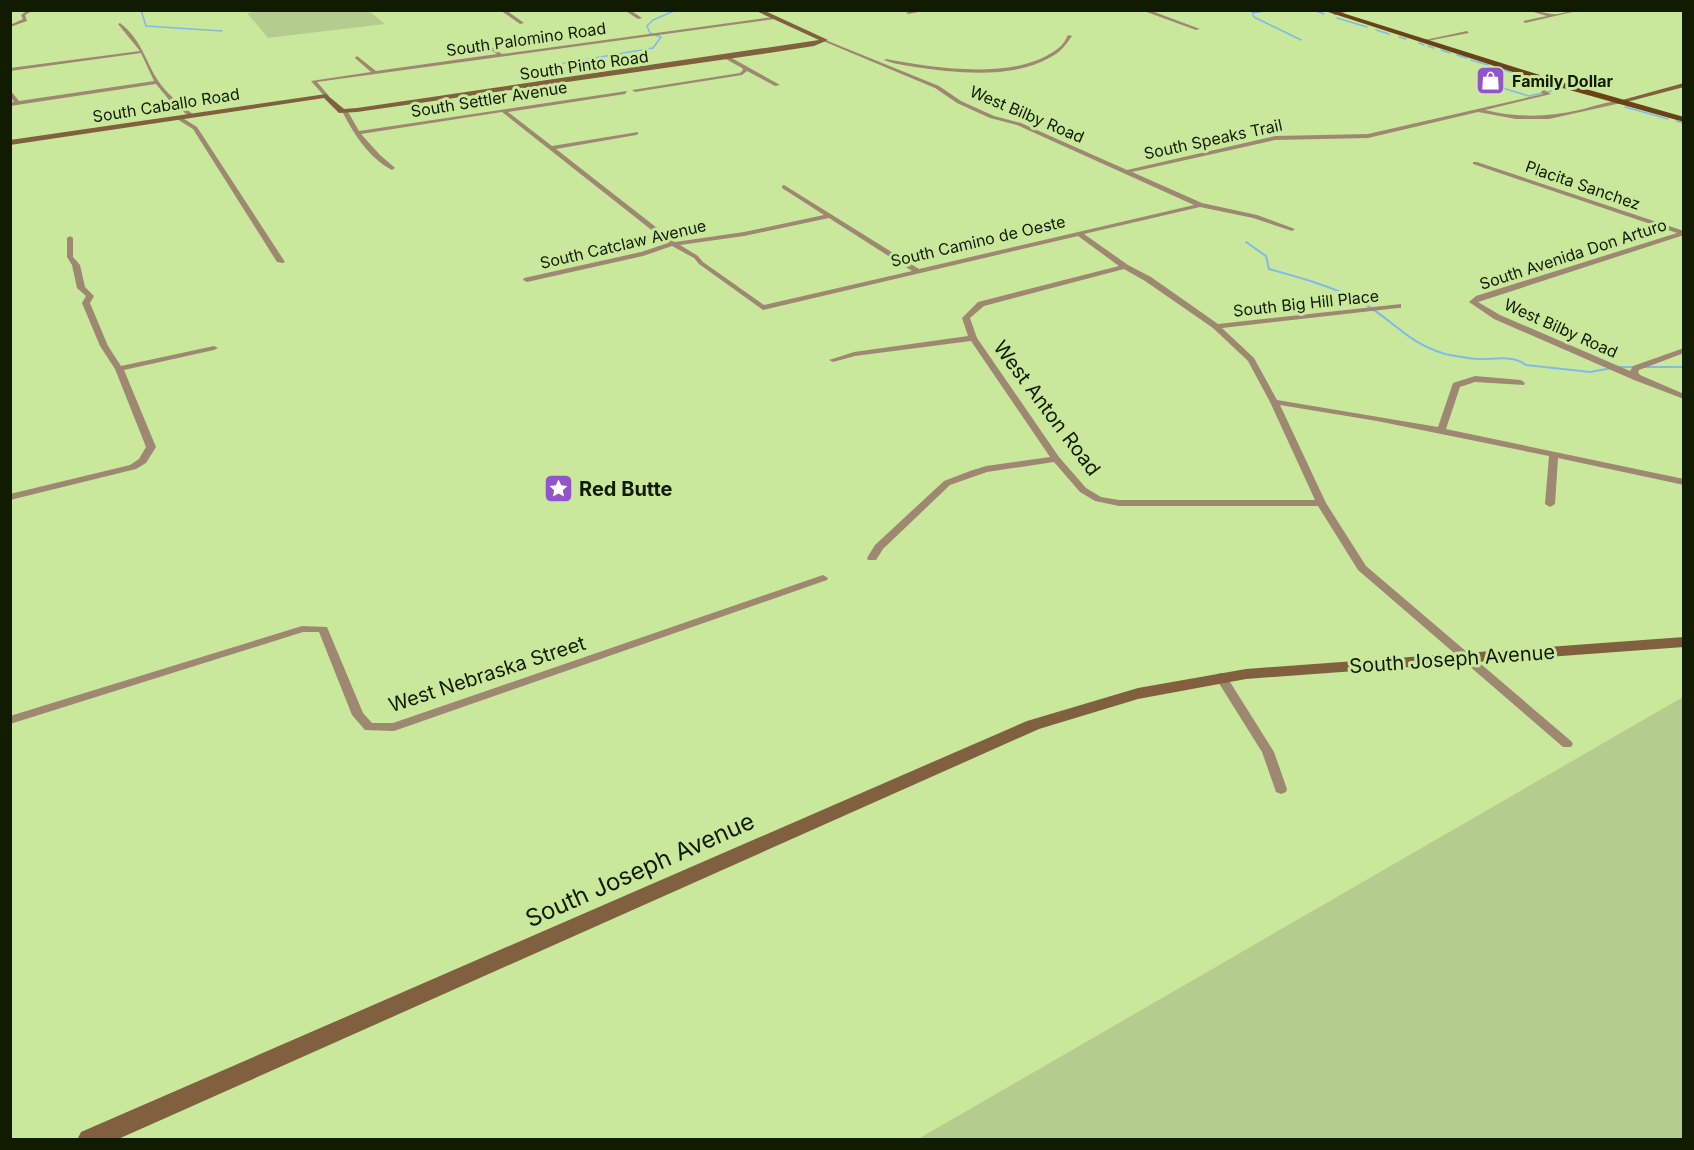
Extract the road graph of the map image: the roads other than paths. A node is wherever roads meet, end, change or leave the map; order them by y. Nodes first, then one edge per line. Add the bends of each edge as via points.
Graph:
1 (32, 10) edge
2 (502, 10) edge
3 (626, 10) edge
4 (757, 10) edge
5 (926, 10) edge
6 (1143, 10) edge
7 (1325, 10) edge
8 (1352, 10) edge
9 (1529, 10) edge
10 (1579, 10) edge
11 (908, 13) dead end
12 (1335, 14) junction
13 (1554, 16) junction
14 (640, 18) dead end
15 (773, 18) junction
16 (1525, 22) dead end
17 (522, 23) dead end
18 (120, 24) dead end
19 (12, 26) edge
20 (1198, 29) dead end
21 (1467, 33) dead end
22 (1070, 36) dead end
23 (825, 40) junction
24 (480, 41) dead end
25 (1422, 41) junction
26 (141, 52) junction
27 (500, 54) junction
28 (357, 57) dead end
29 (726, 57) junction
30 (867, 58) junction
31 (10, 70) edge
32 (743, 71) junction
33 (374, 72) junction
34 (157, 82) junction
35 (777, 85) dead end
36 (1683, 85) edge
37 (635, 90) dead end
38 (10, 91) edge
39 (625, 92) dead end
40 (1544, 92) dead end
41 (326, 96) junction
42 (1622, 101) junction
43 (14, 103) edge
44 (1477, 110) junction
45 (345, 111) junction
46 (504, 111) junction
47 (192, 116) junction
48 (179, 118) junction
49 (1683, 118) edge
50 (357, 133) junction
51 (636, 133) dead end
52 (10, 143) edge
53 (551, 148) junction
54 (1474, 163) dead end
55 (392, 168) dead end
56 (1126, 172) junction
57 (784, 188) dead end
58 (1200, 206) junction
59 (831, 216) junction
60 (1292, 229) dead end
61 (1078, 233) junction
62 (1683, 233) edge
63 (70, 238) dead end
64 (673, 244) junction
65 (281, 262) dead end
66 (1125, 267) junction
67 (917, 271) junction
68 (527, 280) dead end
69 (1473, 305) joint
70 (1398, 306) dead end
71 (1216, 327) junction
72 (973, 338) junction
73 (214, 348) dead end
74 (1683, 350) edge
75 (832, 360) dead end
76 (119, 369) junction
77 (1637, 378) junction
78 (1521, 383) dead end
79 (1683, 397) edge
80 (1274, 402) junction
81 (1442, 430) junction
82 (1554, 455) junction
83 (1056, 459) junction
84 (1683, 482) edge
85 (10, 497) edge
86 (1321, 503) junction
87 (1550, 504) dead end
88 (872, 558) dead end
89 (823, 578) dead end
90 (1683, 642) edge
91 (1465, 658) junction
92 (1221, 677) junction
93 (10, 720) edge
94 (1567, 744) dead end
95 (1281, 789) dead end
96 (89, 1140) edge

1 - 19 street via 23,15 25,20
2 - 17 street
3 - 14 street
4 - 15 street, West Bilby Road
5 - 11 street
6 - 20 street
7 - 12 main road
8 - 12 street
9 - 13 street
10 - 13 street
12 - 25 main road
13 - 16 street
15 - 23 street, West Bilby Road
15 - 27 street, South Palomino Road
18 - 26 street
21 - 25 street
22 - 30 street via 1052,55 1009,70 952,69
23 - 29 street, South Pinto Road
23 - 30 street, West Bilby Road
24 - 27 street
25 - 42 main road
26 - 31 street
26 - 34 street
27 - 33 street, South Palomino Road
28 - 33 street
29 - 32 street
29 - 45 street, South Pinto Road
30 - 56 street, West Bilby Road via 937,87 992,117 1019,124
32 - 35 street
32 - 37 street
33 - 41 street, South Palomino Road via 318,79 314,83
34 - 43 street
34 - 47 street
36 - 42 street
38 - 43 street
39 - 46 street, South Settler Avenue
40 - 44 street, South Speaks Trail via 1548,94
41 - 45 street
41 - 47 street, South Caballo Road
42 - 44 street via 1535,123
42 - 49 main road
44 - 56 street, South Speaks Trail via 1368,136 1275,138
45 - 50 street
46 - 50 street, South Settler Avenue
46 - 53 street
47 - 48 street, South Caballo Road
48 - 52 street, South Caballo Road
48 - 65 street via 195,128
50 - 55 street
51 - 53 street
53 - 64 street
54 - 62 street, Placita Sanchez
56 - 58 street, West Bilby Road
57 - 59 street
58 - 60 street, West Bilby Road via 1255,216
58 - 61 street, South Camino de Oeste
59 - 64 street, South Catclaw Avenue
59 - 67 street
61 - 66 street
61 - 67 street, South Camino de Oeste
62 - 69 street, South Avenida Don Arturo via 1479,298
63 - 76 street via 70,257 81,288 90,296 86,303 107,356
64 - 67 street, South Camino de Oeste via 696,256 763,308
64 - 68 street, South Catclaw Avenue
66 - 71 street
66 - 72 street, West Anton Road via 981,304 966,318
69 - 77 street, West Bilby Road
70 - 71 street, South Big Hill Place
71 - 80 street via 1251,360
72 - 75 street
72 - 83 street, West Anton Road
73 - 76 street
74 - 77 street, West Bilby Road via 1636,368
76 - 85 street via 151,447 143,461 133,467
77 - 79 street, West Bilby Road
78 - 81 street via 1475,379 1456,385
80 - 81 street
80 - 86 street
81 - 82 street
82 - 84 street
82 - 87 street
83 - 86 street, West Anton Road via 1083,490 1098,499 1119,503
83 - 88 street via 983,470 947,483
86 - 91 street via 1362,568
89 - 93 street, West Nebraska Street via 394,727 369,726 358,715 323,629 315,628
90 - 91 street, South Joseph Avenue
91 - 92 street, South Joseph Avenue
91 - 94 street
92 - 95 street via 1268,752
92 - 96 street, South Joseph Avenue via 1147,690 1033,725

